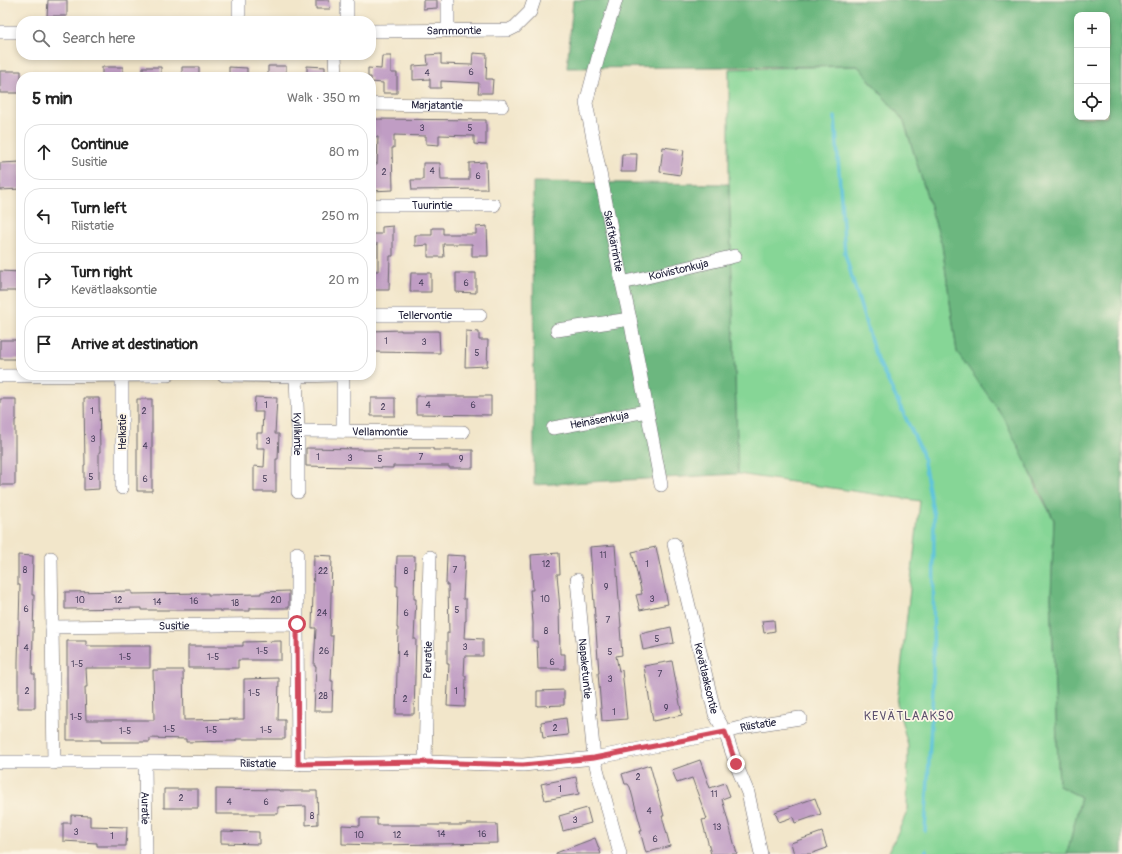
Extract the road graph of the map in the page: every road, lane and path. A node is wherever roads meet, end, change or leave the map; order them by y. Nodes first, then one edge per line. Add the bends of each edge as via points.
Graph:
1 (240, 0) edge
2 (347, 0) edge
3 (448, 0) edge
4 (616, 0) edge
5 (532, 6) edge
6 (239, 16) edge
7 (347, 16) edge
8 (376, 31) edge
9 (448, 31) junction
10 (0, 32) edge
11 (16, 32) edge
12 (335, 60) edge
13 (336, 72) edge
14 (376, 104) edge
15 (502, 106) dead end
16 (376, 205) edge
17 (494, 205) dead end
18 (735, 256) dead end
19 (622, 282) junction
20 (376, 315) edge
21 (480, 315) dead end
22 (630, 319) junction
23 (557, 330) dead end
24 (0, 376) edge
25 (16, 376) edge
26 (122, 380) edge
27 (296, 380) edge
28 (343, 380) edge
29 (647, 411) junction
30 (553, 428) dead end
31 (298, 431) junction
32 (343, 431) junction
33 (463, 432) dead end
34 (661, 485) dead end
35 (122, 488) dead end
36 (298, 492) dead end
37 (674, 544) dead end
38 (297, 553) dead end
39 (430, 557) dead end
40 (51, 558) dead end
41 (577, 580) dead end
42 (297, 624) junction
43 (52, 627) junction
44 (800, 718) dead end
45 (725, 732) junction
46 (594, 758) junction
47 (0, 762) edge
48 (145, 762) junction
49 (425, 762) junction
50 (54, 763) junction
51 (298, 764) junction
52 (146, 854) edge
53 (620, 854) edge
54 (761, 854) edge

1 - 6 street
2 - 7 street
3 - 9 street
4 - 19 street, Skaftkärrintie via 586,103
5 - 9 street, Sammontie via 515,27 509,30
8 - 9 street, Sammontie
10 - 11 street
12 - 13 street
14 - 15 street, Marjatantie
16 - 17 street, Tuurintie
18 - 19 street, Koivistonkuja
19 - 22 street, Skaftkärrintie
20 - 21 street, Tellervontie
22 - 23 street
22 - 29 street, Skaftkärrintie
24 - 25 street
26 - 35 street, Helkatie
27 - 31 street, Kyllikintie
28 - 32 street
29 - 30 street, Heinäsenkuja
29 - 34 street, Skaftkärrintie
31 - 32 street, Vellamontie
31 - 36 street, Kyllikintie
32 - 33 street, Vellamontie
37 - 45 street, Kevätlaaksontie via 715,714
38 - 42 street
39 - 49 street, Peuratie
40 - 43 street
41 - 46 street, Napaketuntie
42 - 43 street, Susitie
42 - 51 street
43 - 50 street
44 - 45 street, Riistatie
45 - 46 street, Riistatie
45 - 54 street, Kevätlaaksontie via 748,793
46 - 49 street, Riistatie via 523,765
46 - 53 street, Napaketuntie
47 - 50 street, Riistatie
48 - 50 street, Riistatie
48 - 51 street, Riistatie
48 - 52 street, Auratie
49 - 51 street, Riistatie

